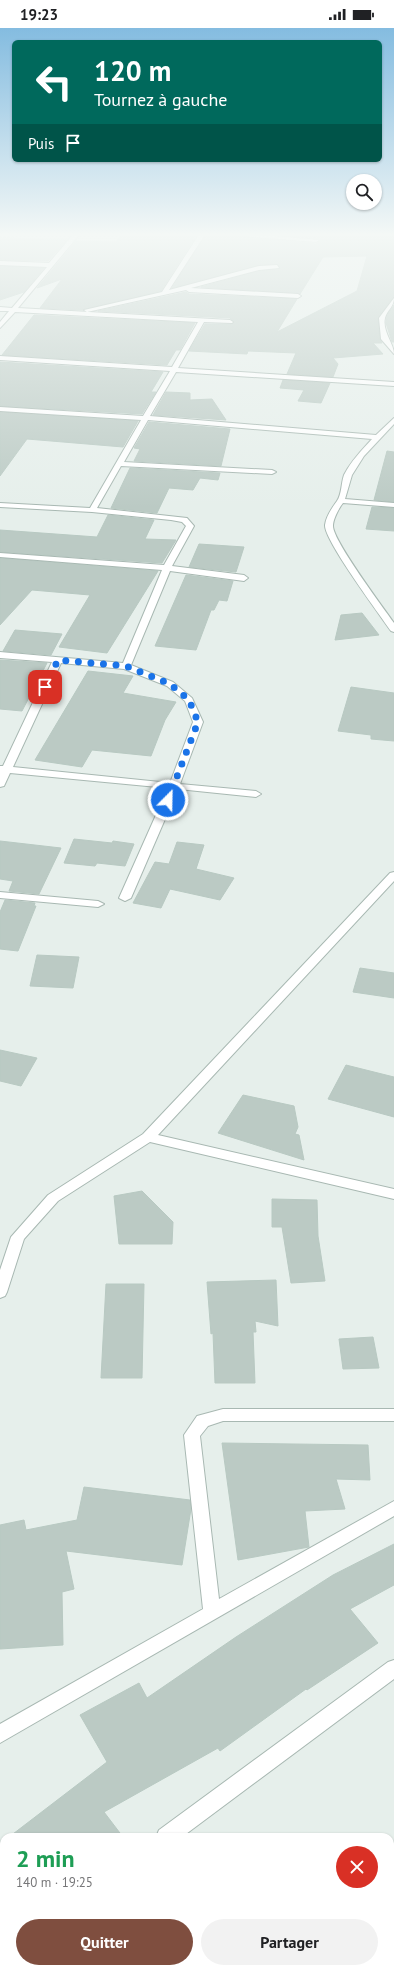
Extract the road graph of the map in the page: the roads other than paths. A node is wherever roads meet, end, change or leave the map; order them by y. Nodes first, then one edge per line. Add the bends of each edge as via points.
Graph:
1 (198, 327) edge
2 (383, 327) edge
3 (394, 352) edge
4 (0, 358) edge
5 (173, 370) junction
6 (394, 384) edge
7 (0, 409) edge
8 (145, 418) junction
9 (394, 420) edge
10 (378, 437) junction
11 (118, 464) junction
12 (272, 472) dead end
13 (341, 501) junction
14 (0, 505) edge
15 (394, 505) edge
16 (92, 510) junction
17 (0, 555) edge
18 (167, 568) junction
19 (244, 578) dead end
20 (394, 629) edge
21 (0, 654) edge
22 (58, 660) junction
23 (126, 666) junction
24 (3, 770) edge
25 (0, 784) edge
26 (174, 786) junction
27 (256, 794) dead end
28 (394, 875) edge
29 (0, 895) edge
30 (125, 898) dead end
31 (98, 904) dead end
32 (148, 1137) junction
33 (394, 1194) edge
34 (0, 1292) edge
35 (394, 1415) edge
36 (394, 1508) edge
37 (212, 1612) junction
38 (394, 1668) edge
39 (0, 1734) edge
40 (171, 1833) edge

1 - 5 street
2 - 3 street via 384,339
4 - 5 street
5 - 6 street
5 - 8 street
7 - 8 street
8 - 10 street
8 - 11 street
9 - 10 street
10 - 13 street via 361,455 348,475
11 - 12 street
11 - 16 street
13 - 15 street
13 - 20 street via 330,520 330,532 357,577
14 - 16 street
16 - 18 street via 184,520 190,526
17 - 18 street
18 - 19 street
18 - 23 street
21 - 22 street
22 - 23 street
22 - 24 street
23 - 26 street via 170,684 189,700 198,722
24 - 25 street
24 - 26 street
26 - 27 street
26 - 30 street
28 - 32 street
29 - 31 street
32 - 33 street
32 - 34 street via 53,1198 18,1237
35 - 37 street via 223,1415 203,1421 192,1435
36 - 37 street
37 - 39 street
38 - 40 street

